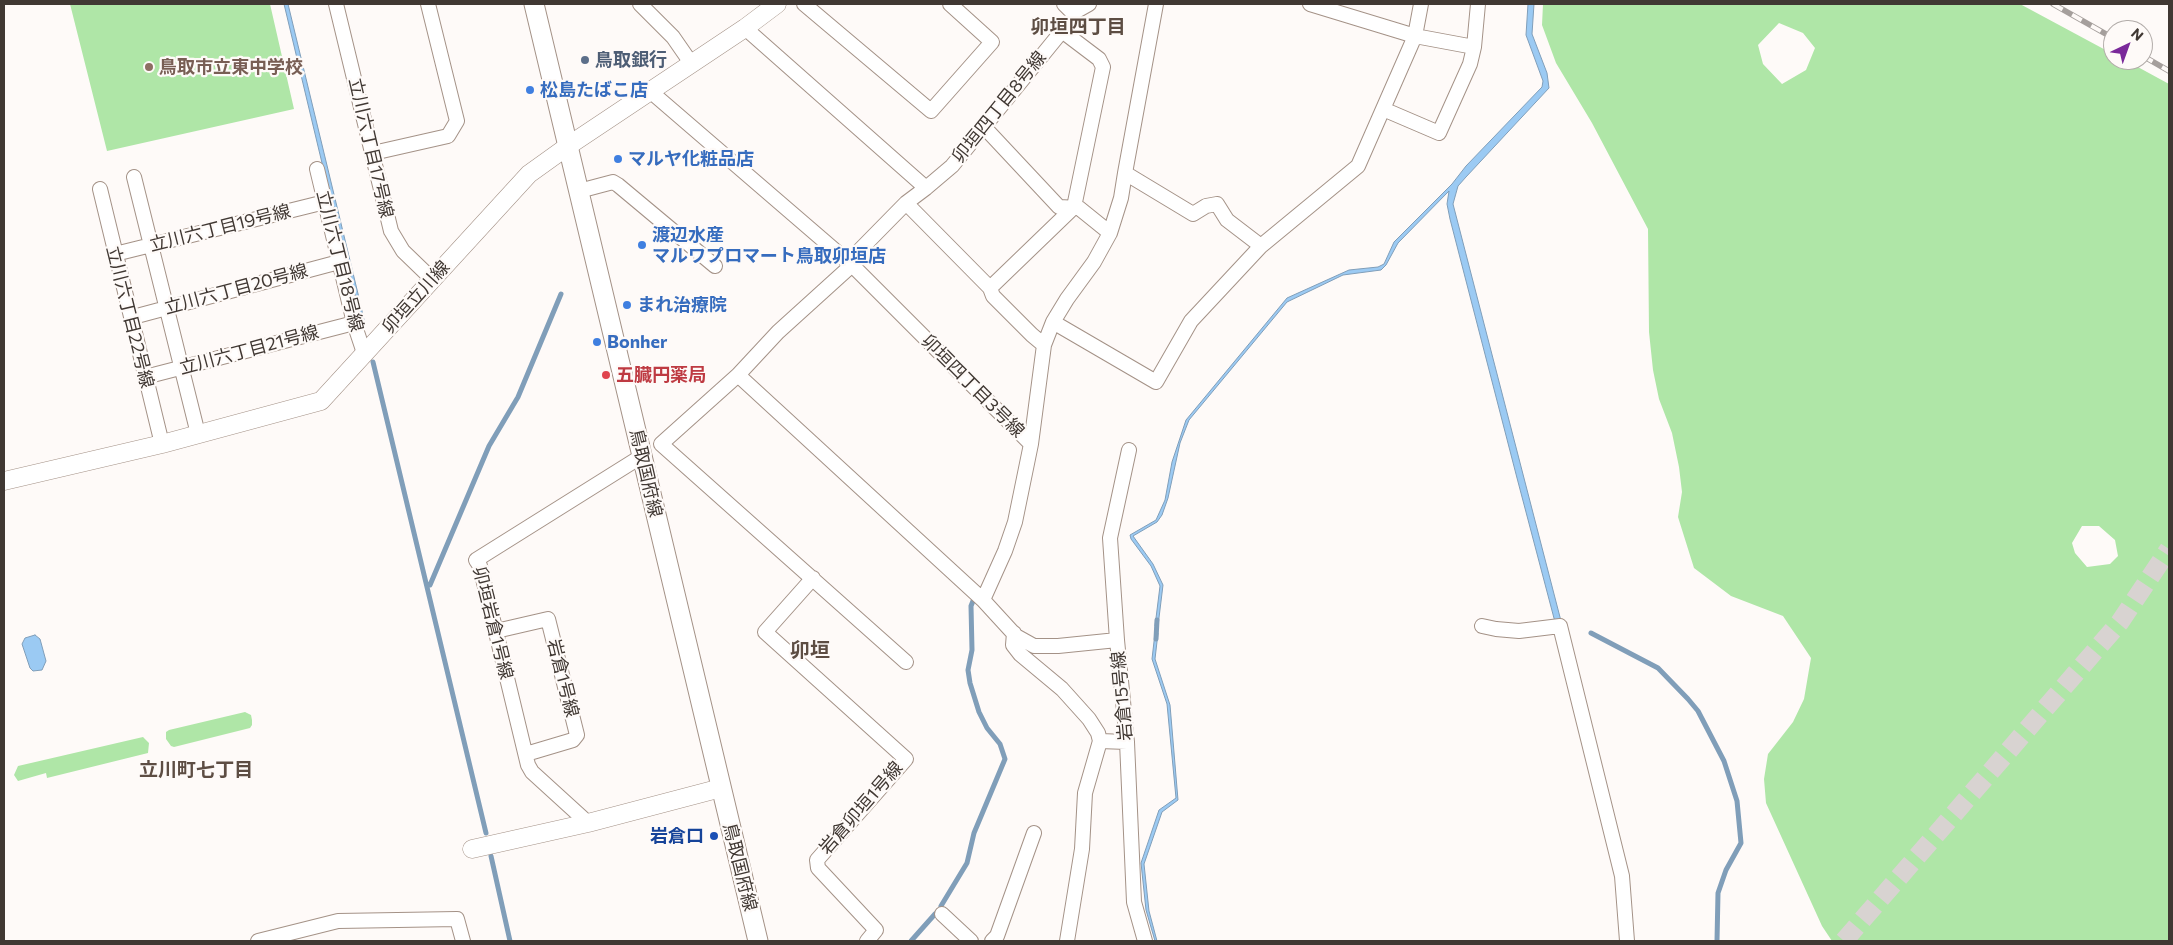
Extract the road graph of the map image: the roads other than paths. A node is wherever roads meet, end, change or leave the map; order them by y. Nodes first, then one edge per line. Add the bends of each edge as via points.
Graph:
1 (336, 4) edge
2 (428, 4) edge
3 (534, 4) edge
4 (640, 4) edge
5 (777, 4) edge
6 (804, 4) edge
7 (950, 4) edge
8 (1089, 4) edge
9 (1156, 4) edge
10 (1310, 4) edge
11 (1421, 4) edge
12 (1478, 4) edge
13 (1069, 8) edge
14 (745, 28) junction
15 (1062, 31) junction
16 (1415, 36) junction
17 (1474, 47) junction
18 (691, 63) junction
19 (650, 91) junction
20 (1383, 108) junction
21 (985, 128) junction
22 (568, 146) junction
23 (373, 153) junction
24 (318, 170) dead end
25 (1125, 173) junction
26 (134, 177) dead end
27 (926, 188) junction
28 (100, 189) dead end
29 (579, 190) junction
30 (324, 202) junction
31 (906, 203) junction
32 (1074, 207) junction
33 (1110, 233) junction
34 (151, 245) junction
35 (1261, 246) junction
36 (115, 254) junction
37 (339, 262) junction
38 (850, 263) junction
39 (715, 266) dead end
40 (432, 279) junction
41 (990, 288) junction
42 (166, 307) junction
43 (133, 316) junction
44 (1054, 322) junction
45 (354, 323) junction
46 (1044, 345) junction
47 (364, 353) junction
48 (182, 367) junction
49 (738, 375) junction
50 (145, 377) junction
51 (198, 434) junction
52 (162, 444) junction
53 (1031, 444) junction
54 (1129, 450) dead end
55 (642, 456) junction
56 (4, 481) edge
57 (813, 578) junction
58 (983, 600) junction
59 (1482, 626) dead end
60 (496, 631) junction
61 (1014, 633) junction
62 (1117, 640) junction
63 (906, 662) dead end
64 (1100, 742) junction
65 (1127, 742) junction
66 (526, 754) junction
67 (721, 788) junction
68 (588, 823) junction
69 (1034, 832) dead end
70 (472, 849) dead end
71 (942, 914) dead end
72 (258, 941) edge
73 (463, 941) edge
74 (758, 941) edge
75 (867, 941) edge
76 (971, 941) edge
77 (992, 941) edge
78 (1067, 941) edge
79 (1145, 941) edge
80 (1626, 941) edge

1 - 23 street, 立川六丁目17号線
2 - 23 street via 458,121 448,136
3 - 22 main road, 鳥取国府線
4 - 18 street via 673,37
5 - 14 street, 卯垣立川線
6 - 7 street via 931,111 992,42
8 - 13 street
9 - 25 street, 卯垣四丁目3号線
10 - 16 street
11 - 16 street
12 - 17 street
13 - 15 street, 卯垣四丁目8号線
14 - 18 street, 卯垣立川線
14 - 27 street
15 - 21 street, 卯垣四丁目8号線 via 996,110
15 - 32 street via 1099,59 1103,67
16 - 17 street
16 - 20 street
17 - 20 street via 1470,64 1440,133
18 - 19 street, 卯垣立川線
19 - 22 street, 卯垣立川線
19 - 38 street, 卯垣四丁目3号線
20 - 35 street via 1358,166
21 - 27 street, 卯垣四丁目8号線 via 952,166
21 - 32 street via 1059,208
22 - 29 main road, 鳥取国府線
22 - 40 street, 卯垣立川線 via 522,180
23 - 40 street, 立川六丁目17号線 via 393,237
24 - 30 street, 立川六丁目18号線
25 - 33 street, 卯垣四丁目3号線
25 - 35 street via 1193,214 1217,204 1227,220
26 - 34 street
27 - 31 street, 卯垣四丁目8号線
28 - 36 street, 立川六丁目22号線
29 - 39 street via 613,182
29 - 55 main road, 鳥取国府線
30 - 34 street, 立川六丁目19号線
30 - 37 street, 立川六丁目18号線
31 - 38 street, 卯垣四丁目8号線
31 - 41 street
32 - 33 street
32 - 41 street
33 - 44 street, 卯垣四丁目3号線
34 - 36 street, 立川六丁目19号線
34 - 42 street
35 - 44 street via 1191,321 1156,382
36 - 43 street, 立川六丁目22号線
37 - 42 street, 立川六丁目20号線
37 - 45 street, 立川六丁目18号線
38 - 49 street, 卯垣四丁目8号線
38 - 53 street, 卯垣四丁目3号線
40 - 47 street, 卯垣立川線
41 - 46 street via 993,296
42 - 43 street, 立川六丁目20号線
42 - 48 street
43 - 50 street, 立川六丁目22号線
44 - 46 street, 卯垣四丁目3号線
45 - 47 street, 立川六丁目18号線
45 - 48 street, 立川六丁目21号線
46 - 53 street, 卯垣四丁目3号線
47 - 51 street, 卯垣立川線 via 320,401
48 - 50 street, 立川六丁目21号線
48 - 51 street
49 - 57 street, 卯垣四丁目8号線 via 661,444
49 - 58 street
50 - 52 street, 立川六丁目22号線
51 - 52 street, 卯垣立川線
52 - 56 street, 卯垣立川線
53 - 58 street via 1015,522
54 - 62 street, 岩倉15号線 via 1110,538
55 - 60 street, 卯垣岩倉1号線 via 476,560
55 - 67 main road, 鳥取国府線
57 - 63 street
57 - 75 street, 岩倉卯垣1号線 via 765,632 906,759 817,860 818,868 876,930
58 - 61 street
59 - 80 street via 1519,631 1560,626 1622,876
60 - 66 street, 卯垣岩倉1号線
60 - 66 street, 岩倉1号線 via 548,619 577,735 573,740
61 - 62 street via 1034,646
61 - 64 street via 1016,649 1076,704 1098,733
62 - 65 street, 岩倉15号線
64 - 65 street
64 - 78 street via 1085,793 1082,849
65 - 79 street, 岩倉15号線 via 1134,902
66 - 68 street, 卯垣岩倉1号線 via 532,772
67 - 68 street
67 - 74 main road, 鳥取国府線
68 - 70 street
69 - 77 street via 997,936
71 - 76 street
72 - 73 street via 338,921 457,919

